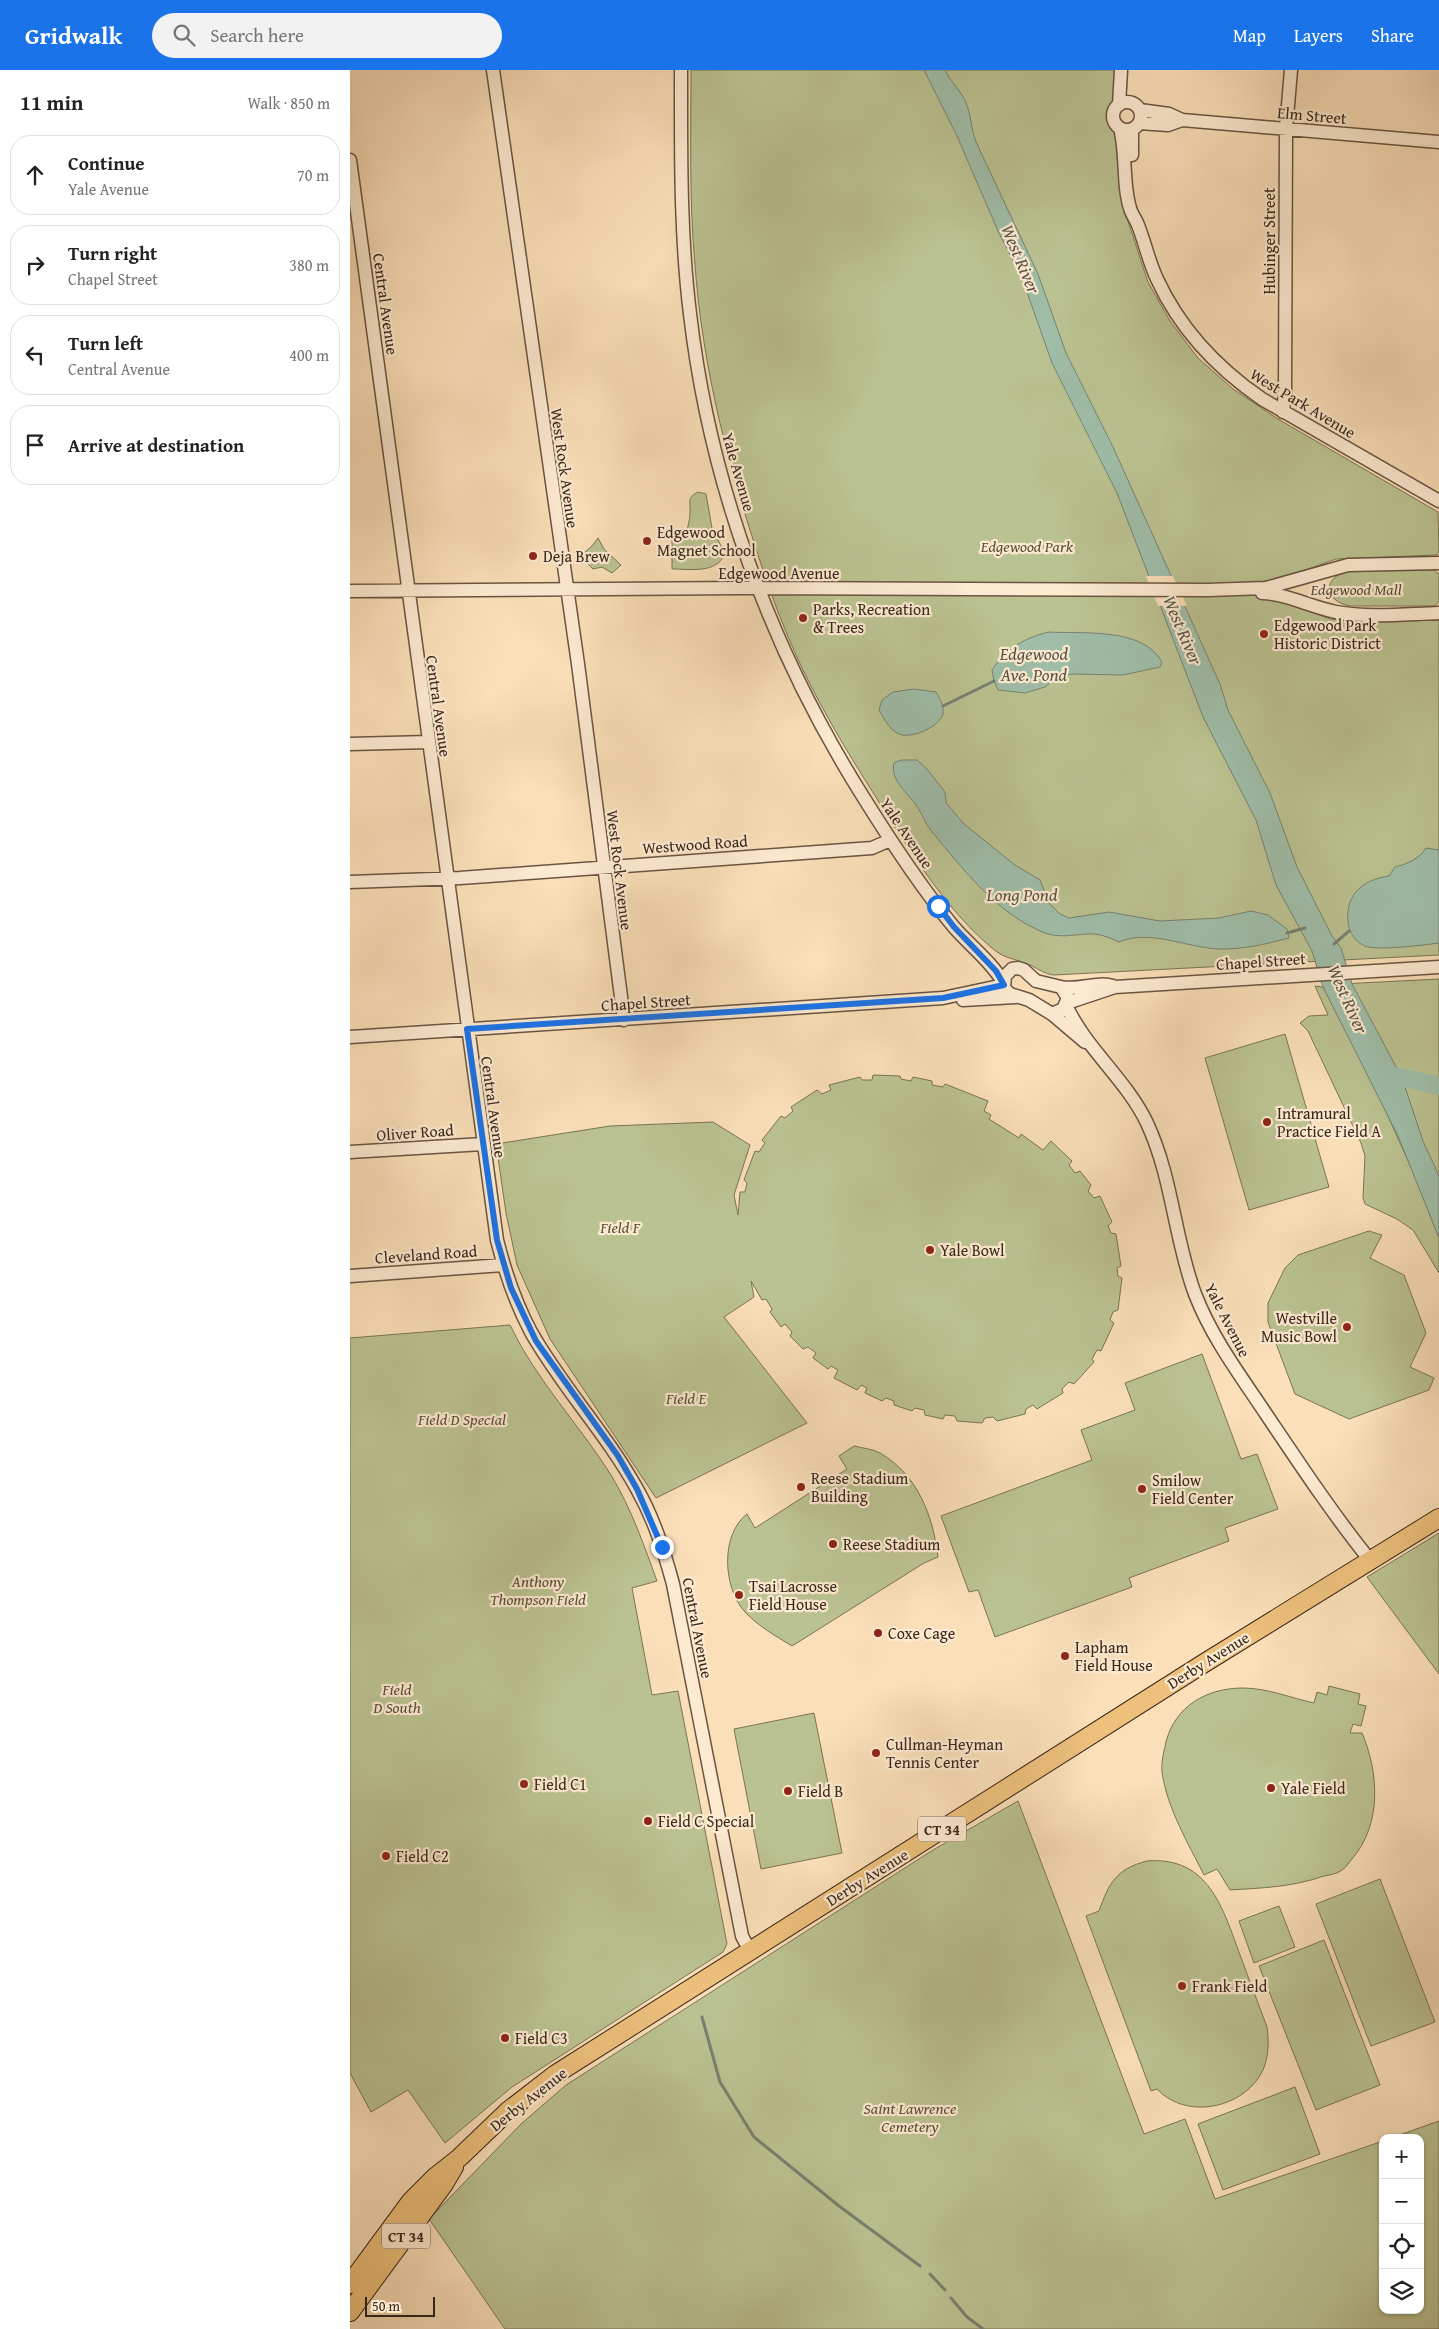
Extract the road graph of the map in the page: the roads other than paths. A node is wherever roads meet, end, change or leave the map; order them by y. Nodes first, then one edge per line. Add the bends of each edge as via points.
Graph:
1 (493, 70) edge
2 (681, 70) edge
3 (1123, 70) edge
4 (1291, 70) edge
5 (1119, 105) junction
6 (1136, 106) junction
7 (1182, 120) junction
8 (1130, 127) junction
9 (1286, 129) junction
10 (1439, 142) edge
11 (350, 160) edge
12 (1283, 412) junction
13 (1439, 501) edge
14 (1439, 562) edge
15 (758, 589) junction
16 (407, 590) junction
17 (566, 590) junction
18 (1208, 590) junction
19 (350, 591) edge
20 (1439, 613) edge
21 (428, 742) junction
22 (350, 744) edge
23 (890, 840) junction
24 (603, 866) junction
25 (447, 879) junction
26 (350, 882) edge
27 (969, 943) junction
28 (1439, 967) edge
29 (1012, 969) junction
30 (1004, 983) junction
31 (1061, 987) junction
32 (1115, 987) junction
33 (1016, 997) junction
34 (943, 998) junction
35 (1066, 1004) junction
36 (1052, 1014) junction
37 (624, 1020) junction
38 (467, 1029) junction
39 (350, 1037) edge
40 (1094, 1048) junction
41 (483, 1144) junction
42 (350, 1152) edge
43 (503, 1265) junction
44 (350, 1276) edge
45 (1439, 1518) edge
46 (1369, 1559) junction
47 (750, 1951) junction
48 (368, 2273) junction
49 (350, 2284) edge
50 (350, 2312) edge

1 - 17 street, West Rock Avenue
2 - 15 street, Yale Avenue via 682,224 696,359 715,449
3 - 5 street
3 - 6 street
4 - 9 street, Hubinger Street
5 - 6 street via 1126,102
5 - 8 street via 1113,116
6 - 7 street, Elm Street
6 - 8 street via 1141,117
7 - 8 street, Elm Street via 1168,125
7 - 9 street, Elm Street
8 - 12 street, West Park Avenue via 1124,147 1129,202 1157,280 1173,309 1206,353 1241,385
9 - 10 street, Elm Street
9 - 12 street, Hubinger Street
11 - 16 street, Central Avenue
12 - 13 street, West Park Avenue
14 - 18 street, Edgewood Avenue via 1348,565 1266,588
15 - 17 street, Edgewood Avenue
15 - 18 street, Edgewood Avenue
15 - 23 street, Yale Avenue via 779,643 816,719
16 - 17 street, Edgewood Avenue
16 - 19 street, Edgewood Avenue
16 - 21 street, Central Avenue
17 - 24 street, West Rock Avenue
18 - 20 street, Edgewood Avenue via 1276,594 1346,614
21 - 22 street
21 - 25 street, Central Avenue
23 - 24 street, Westwood Road via 872,848
23 - 27 street, Yale Avenue via 932,899
24 - 25 street, Westwood Road
24 - 37 street, West Rock Avenue
25 - 26 street, Westwood Road
25 - 38 street, Central Avenue
27 - 29 street, Yale Avenue
27 - 30 street, Yale Avenue
28 - 32 street, Chapel Street
29 - 30 street via 1005,976
29 - 31 street, Yale Avenue via 1024,970 1036,981
30 - 33 street, Yale Avenue via 1006,991
30 - 34 street, Chapel Street
31 - 32 street, Chapel Street via 1071,989 1103,983
31 - 35 street, Yale Avenue via 1067,994
32 - 35 street, Chapel Street
33 - 34 street, Chapel Street via 971,1001
33 - 36 street, Yale Avenue via 1029,1000
34 - 37 street, Chapel Street
35 - 36 street, Chapel Street via 1058,1013
35 - 40 street, Yale Avenue
36 - 40 street, Yale Avenue
37 - 38 street, Chapel Street
38 - 39 street, Chapel Street
38 - 41 street, Central Avenue
40 - 46 street, Yale Avenue via 1137,1104 1154,1141 1170,1190 1185,1264 1212,1332
41 - 42 street, Oliver Road
41 - 43 street, Central Avenue
43 - 44 street, Cleveland Road
43 - 47 street, Central Avenue via 530,1330 618,1456 649,1513 665,1555 742,1936
45 - 46 highway, Derby Avenue / CT 34
46 - 47 highway, Derby Avenue / CT 34
47 - 48 highway, Derby Avenue / CT 34 via 534,2090 508,2111 410,2201
48 - 49 highway, Derby Avenue / CT 34
48 - 50 highway, Derby Avenue / CT 34

